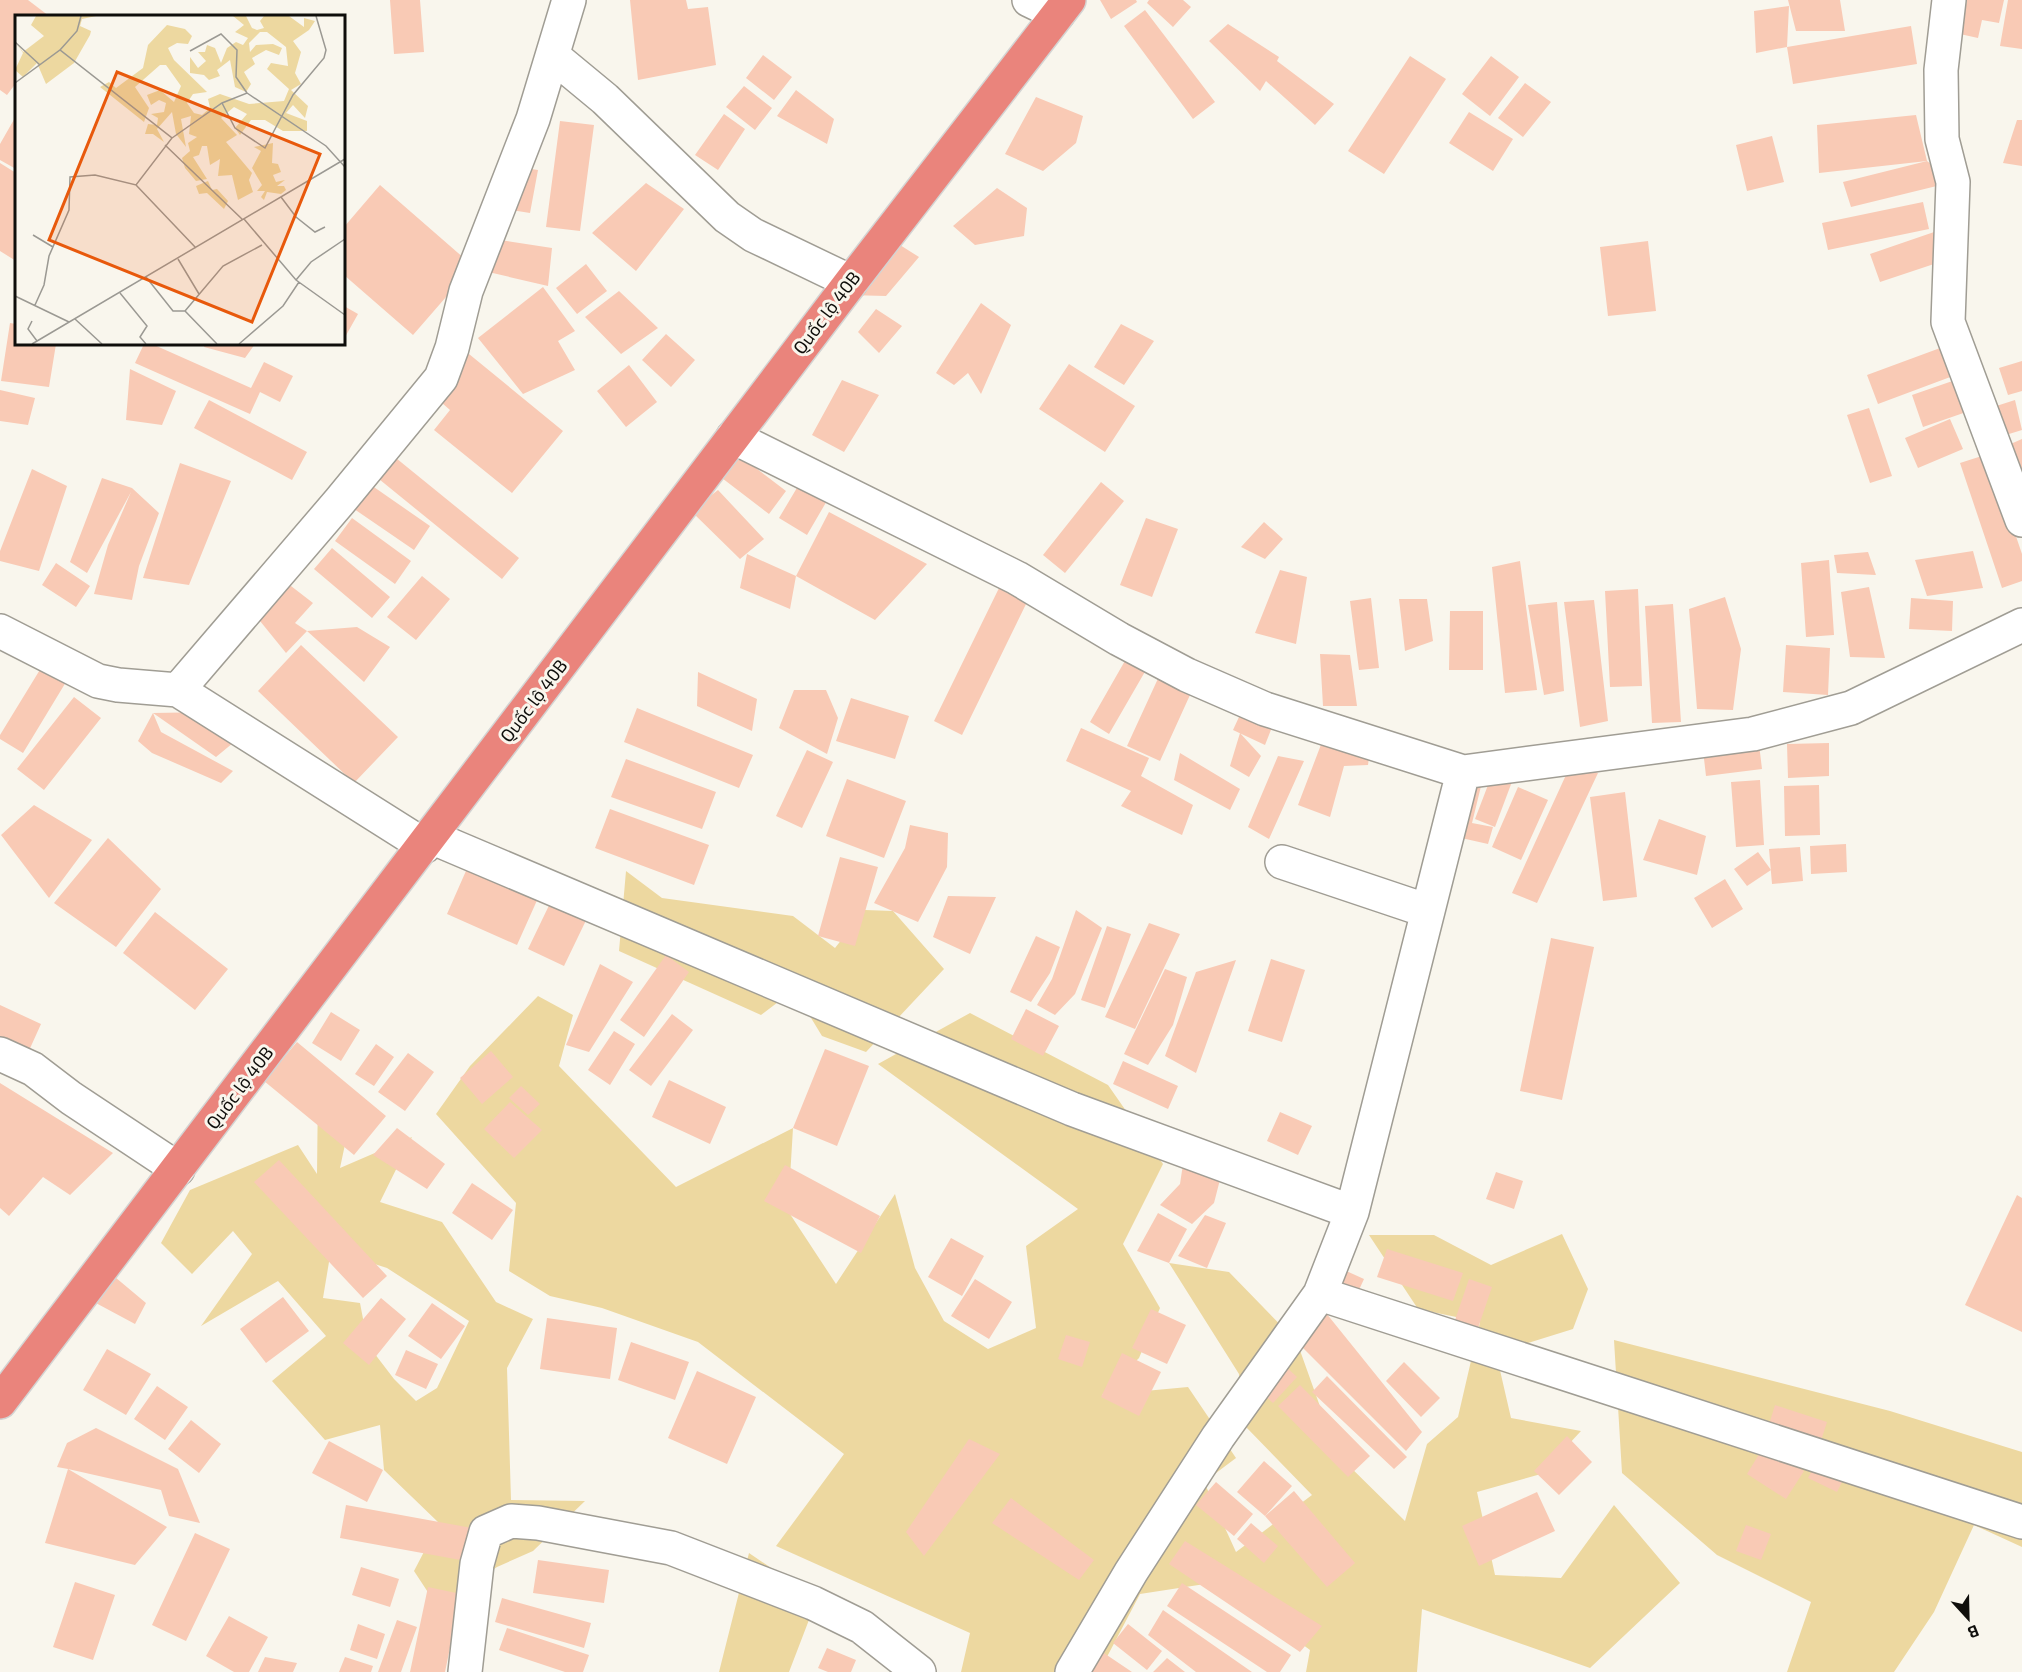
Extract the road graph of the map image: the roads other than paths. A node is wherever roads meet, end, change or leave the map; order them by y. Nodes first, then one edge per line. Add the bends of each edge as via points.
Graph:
1 (569, 0) edge
2 (1029, 0) edge
3 (1949, 0) edge
4 (1064, 7) edge
5 (553, 56) junction
6 (850, 282) junction
7 (733, 437) junction
8 (2022, 520) edge
9 (2022, 625) edge
10 (0, 631) edge
11 (178, 690) junction
12 (1463, 772) junction
13 (428, 842) junction
14 (1282, 862) dead end
15 (1428, 911) junction
16 (0, 1054) edge
17 (178, 1169) junction
18 (1352, 1212) junction
19 (1320, 1294) junction
20 (0, 1402) edge
21 (2022, 1522) edge
22 (465, 1672) edge
23 (919, 1672) edge
24 (1072, 1672) edge

1 - 5 street
2 - 4 street
3 - 8 street via 1941,70 1942,139 1953,182 1948,322
4 - 6 highway, Quốc lộ 40B
5 - 6 street via 604,99 727,217 753,235
5 - 11 street via 533,119 466,291 441,378
6 - 7 highway, Quốc lộ 40B
7 - 12 street via 1017,578 1187,675 1265,709
7 - 13 highway, Quốc lộ 40B
9 - 12 street via 1851,708 1764,731
10 - 11 street via 98,681
11 - 13 street
12 - 15 street
13 - 17 highway, Quốc lộ 40B
13 - 18 street via 1062,1105
14 - 15 street
15 - 18 street
16 - 17 street via 33,1070
17 - 20 highway, Quốc lộ 40B
18 - 19 street
19 - 21 street
19 - 24 street via 1212,1447
22 - 23 street via 477,1564 486,1533 511,1521 671,1548 813,1603 852,1623

